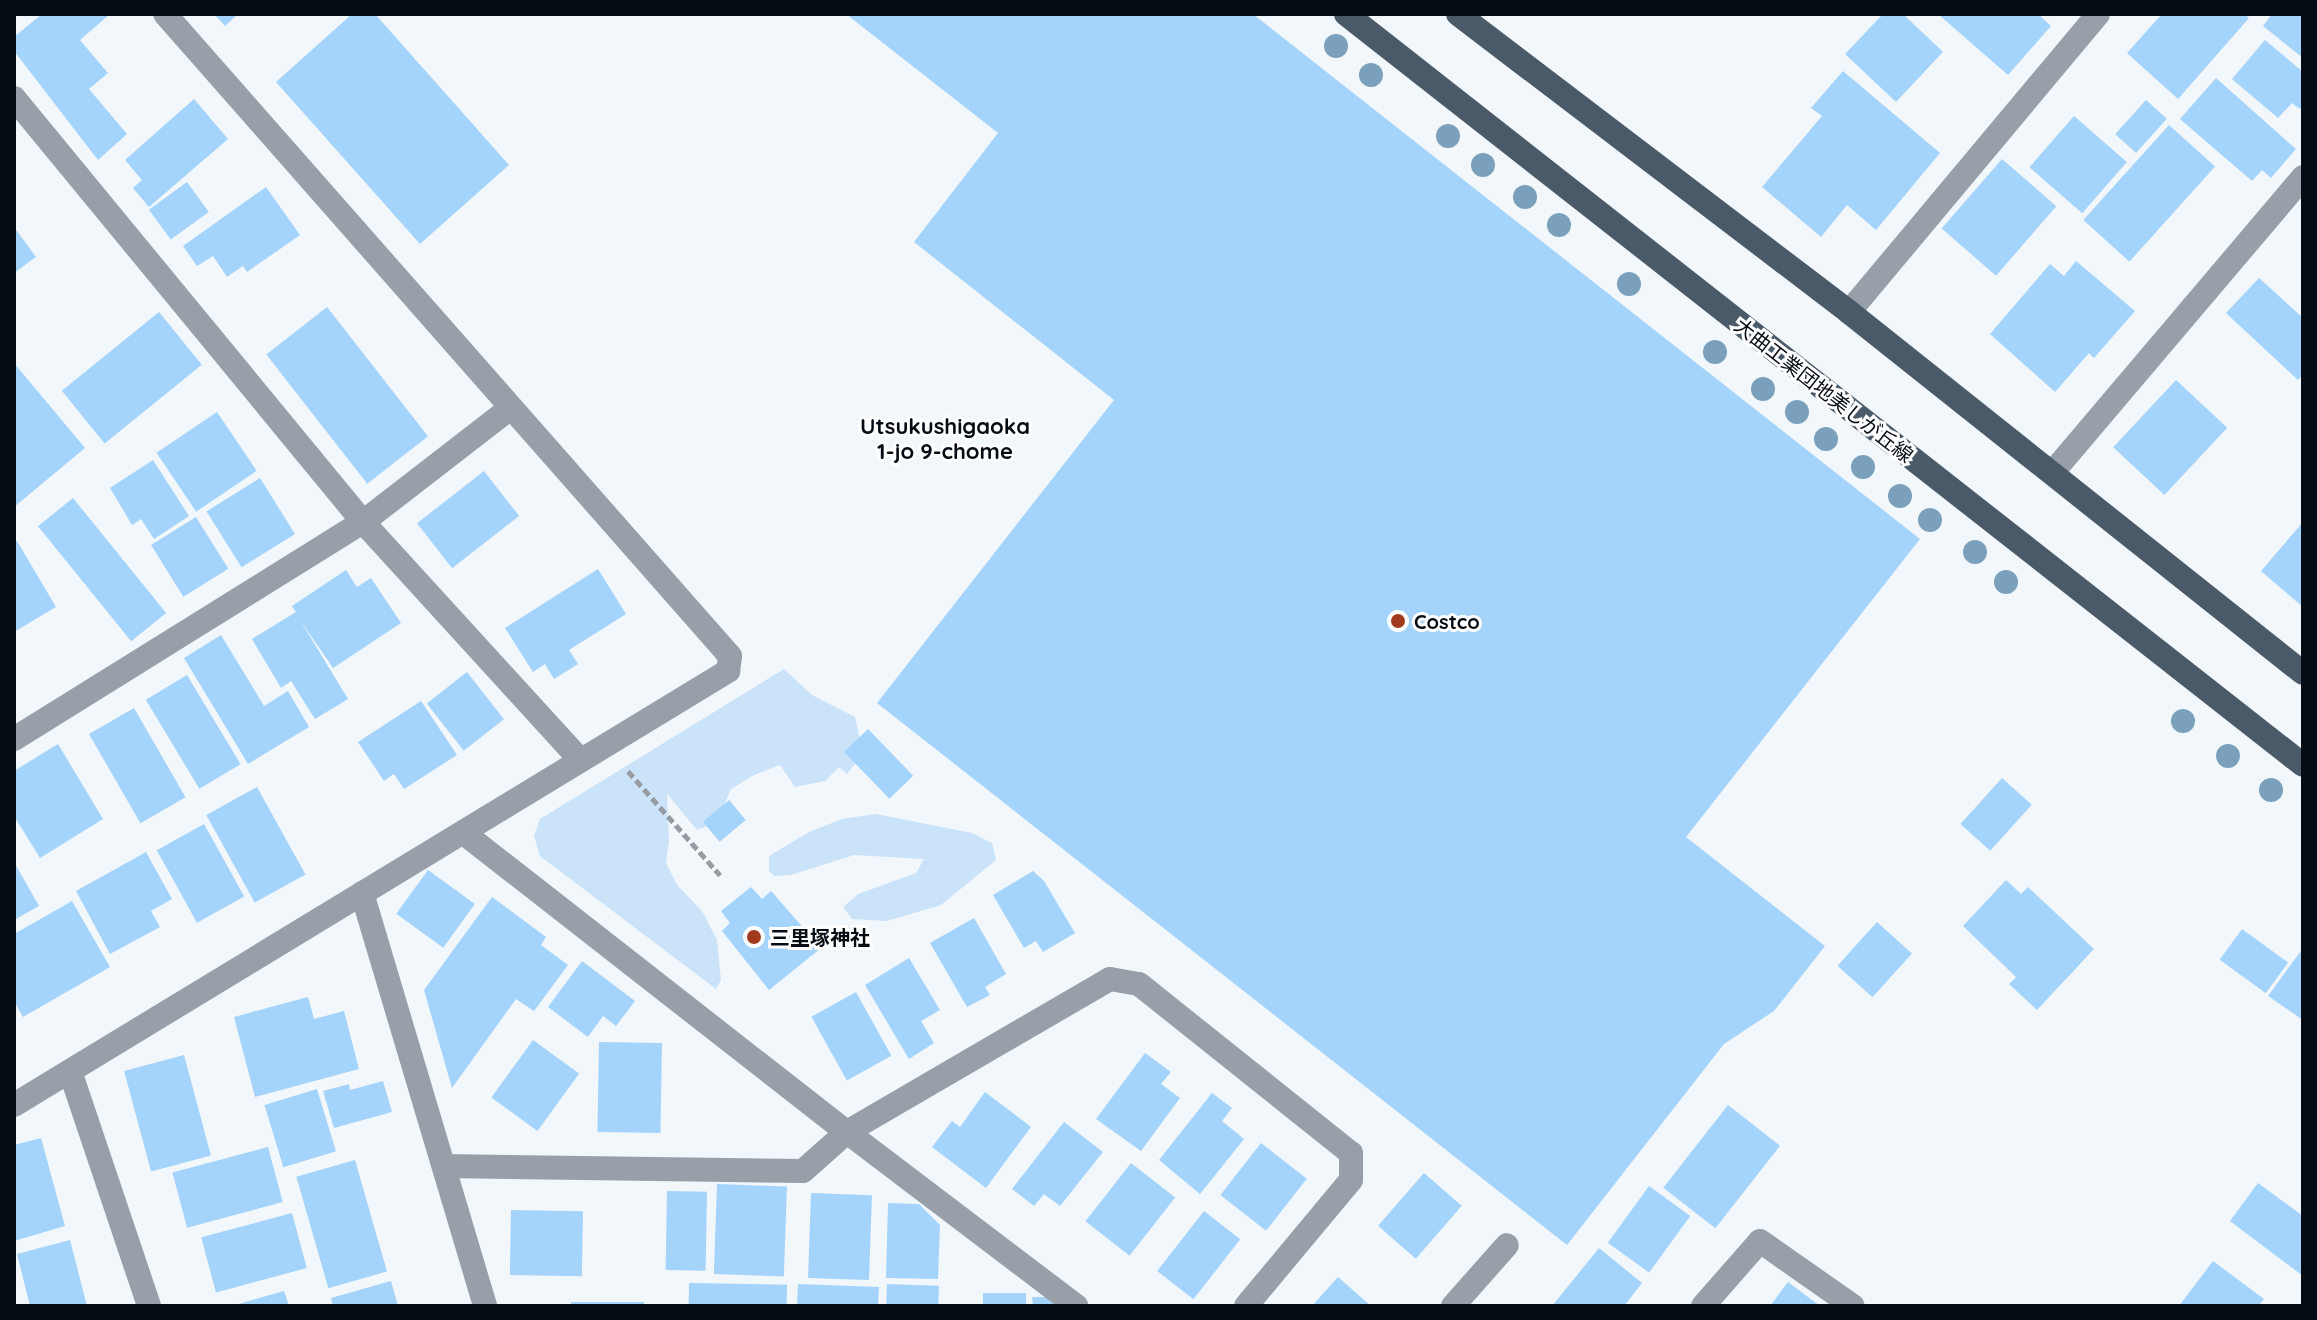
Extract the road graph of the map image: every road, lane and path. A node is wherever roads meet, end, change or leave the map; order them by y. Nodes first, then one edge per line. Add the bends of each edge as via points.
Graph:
1 (165, 14) edge
2 (1346, 14) edge
3 (1458, 14) edge
4 (2098, 14) edge
5 (14, 98) edge
6 (2303, 177) edge
7 (1849, 312) junction
8 (509, 409) junction
9 (2053, 472) junction
10 (363, 522) junction
11 (2303, 673) edge
12 (14, 739) edge
13 (580, 760) junction
14 (621, 763) dead end
15 (2303, 765) edge
16 (465, 834) junction
17 (720, 875) dead end
18 (362, 893) junction
19 (70, 1071) junction
20 (14, 1105) edge
21 (847, 1132) junction
22 (445, 1166) junction
23 (1507, 1245) dead end
24 (149, 1306) edge
25 (485, 1306) edge
26 (1076, 1306) edge
27 (1246, 1306) edge
28 (1453, 1306) edge
29 (1703, 1306) edge
30 (1853, 1306) edge

1 - 8 street
2 - 15 main road, 大曲工業団地美しが丘線
3 - 7 main road
4 - 7 street
5 - 10 street
6 - 9 street
7 - 9 main road
8 - 10 street
8 - 13 street via 730,656 728,671
9 - 11 main road
10 - 12 street
10 - 13 street
13 - 16 street
14 - 17 path
16 - 18 street
16 - 21 street
18 - 19 street
18 - 22 street
19 - 20 street
19 - 24 street
21 - 22 street via 803,1171
21 - 26 street
21 - 27 street via 1110,979 1139,984 1351,1153 1351,1180
22 - 25 street
23 - 28 street
29 - 30 street via 1760,1241

